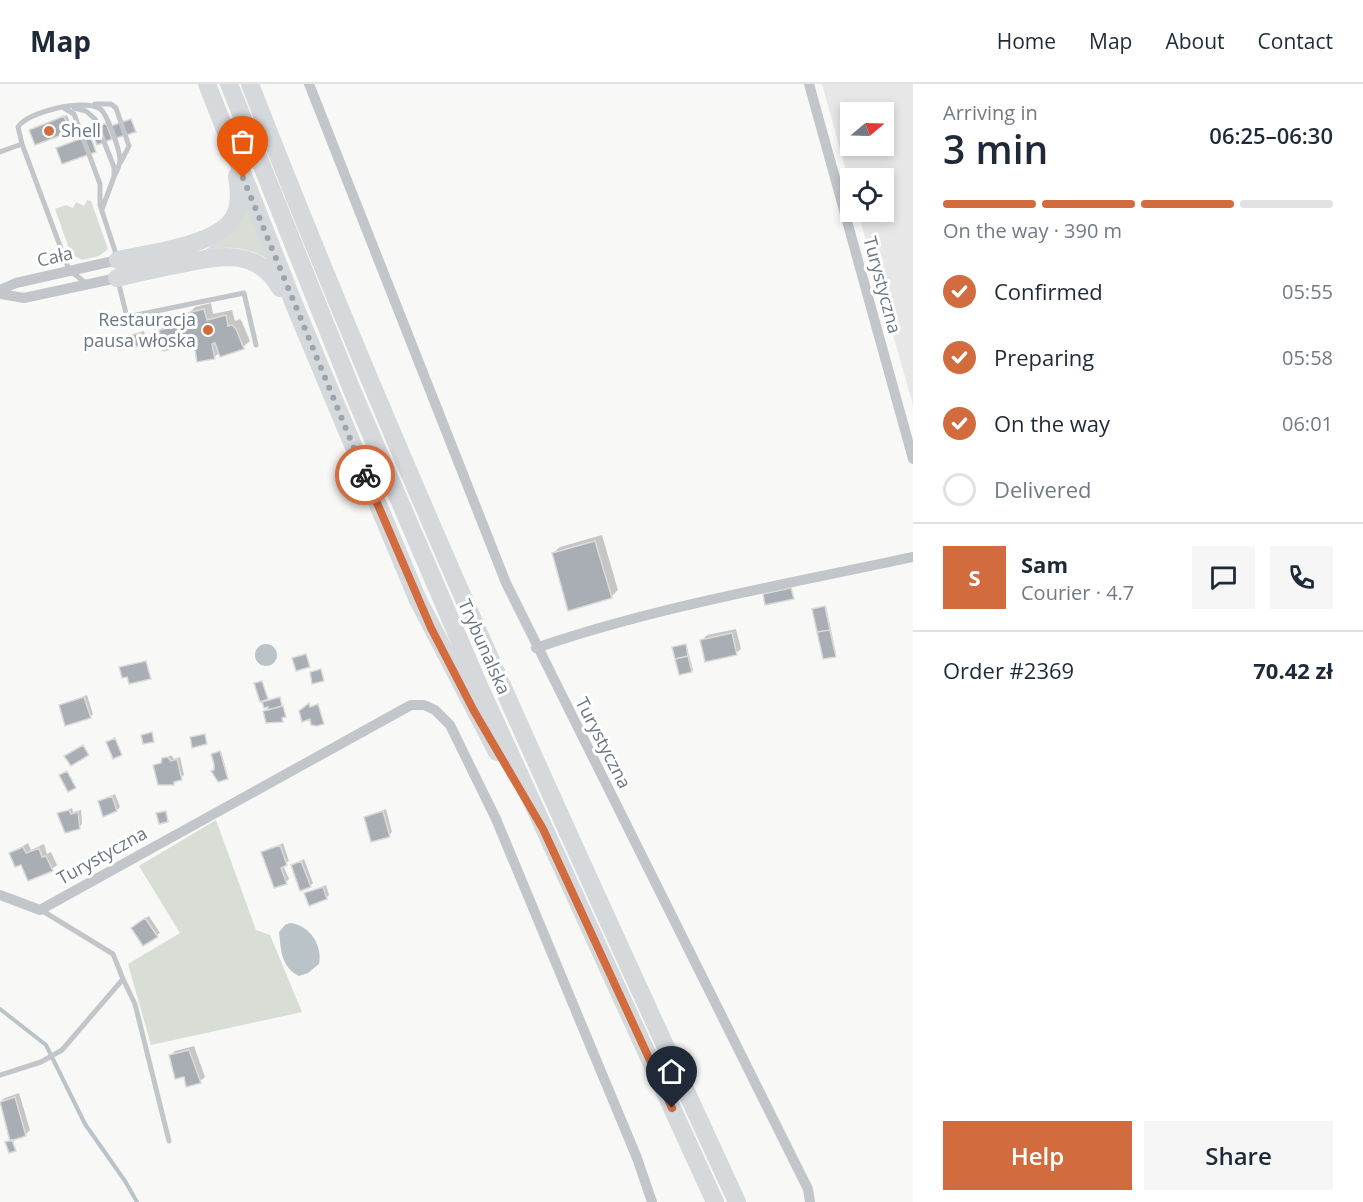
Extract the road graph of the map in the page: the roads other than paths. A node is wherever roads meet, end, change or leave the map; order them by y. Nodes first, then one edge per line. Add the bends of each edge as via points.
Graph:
1 (207, 84) edge
2 (229, 84) edge
3 (250, 84) edge
4 (309, 84) edge
5 (809, 84) edge
6 (84, 105) junction
7 (64, 108) junction
8 (22, 144) junction
9 (0, 152) edge
10 (235, 156) junction
11 (119, 166) junction
12 (114, 177) junction
13 (102, 209) junction
14 (117, 269) junction
15 (69, 270) junction
16 (88, 284) junction
17 (0, 292) edge
18 (296, 309) junction
19 (256, 345) dead end
20 (913, 459) edge
21 (913, 557) edge
22 (536, 648) junction
23 (543, 829) junction
24 (0, 895) edge
25 (40, 910) junction
26 (123, 979) junction
27 (0, 1075) edge
28 (169, 1141) dead end
29 (652, 1202) edge
30 (716, 1202) edge
31 (737, 1202) edge
32 (810, 1202) edge

1 - 10 highway
2 - 23 highway, Trybunalska via 363,415
3 - 31 highway, Trybunalska via 484,649
4 - 22 street, Turystyczna via 465,481
5 - 20 street, Turystyczna
6 - 7 lane
6 - 11 lane via 104,113 119,152
6 - 11 lane via 111,104 117,108 129,146
7 - 8 lane via 24,119 17,129
7 - 12 lane via 83,110 95,119 114,167
7 - 13 lane via 74,114 100,184
8 - 9 lane
8 - 15 lane
10 - 14 highway via 239,200 234,216 224,228
10 - 18 highway
11 - 12 lane
12 - 13 lane
13 - 14 lane
14 - 15 street, Cała
14 - 16 street, Cała
14 - 18 highway via 238,256 268,272
14 - 19 lane via 127,317 244,293
15 - 16 lane
15 - 17 street, Cała via 16,283
16 - 17 street, Cała via 24,298
18 - 23 highway via 431,628
21 - 22 street via 725,598
22 - 32 street, Turystyczna via 802,1178
23 - 30 highway, Trybunalska
24 - 25 street
25 - 26 lane via 112,954
25 - 29 street, Turystyczna via 411,705 435,710 450,725 496,819
26 - 27 lane via 73,1040 57,1053
26 - 28 lane via 135,1004

